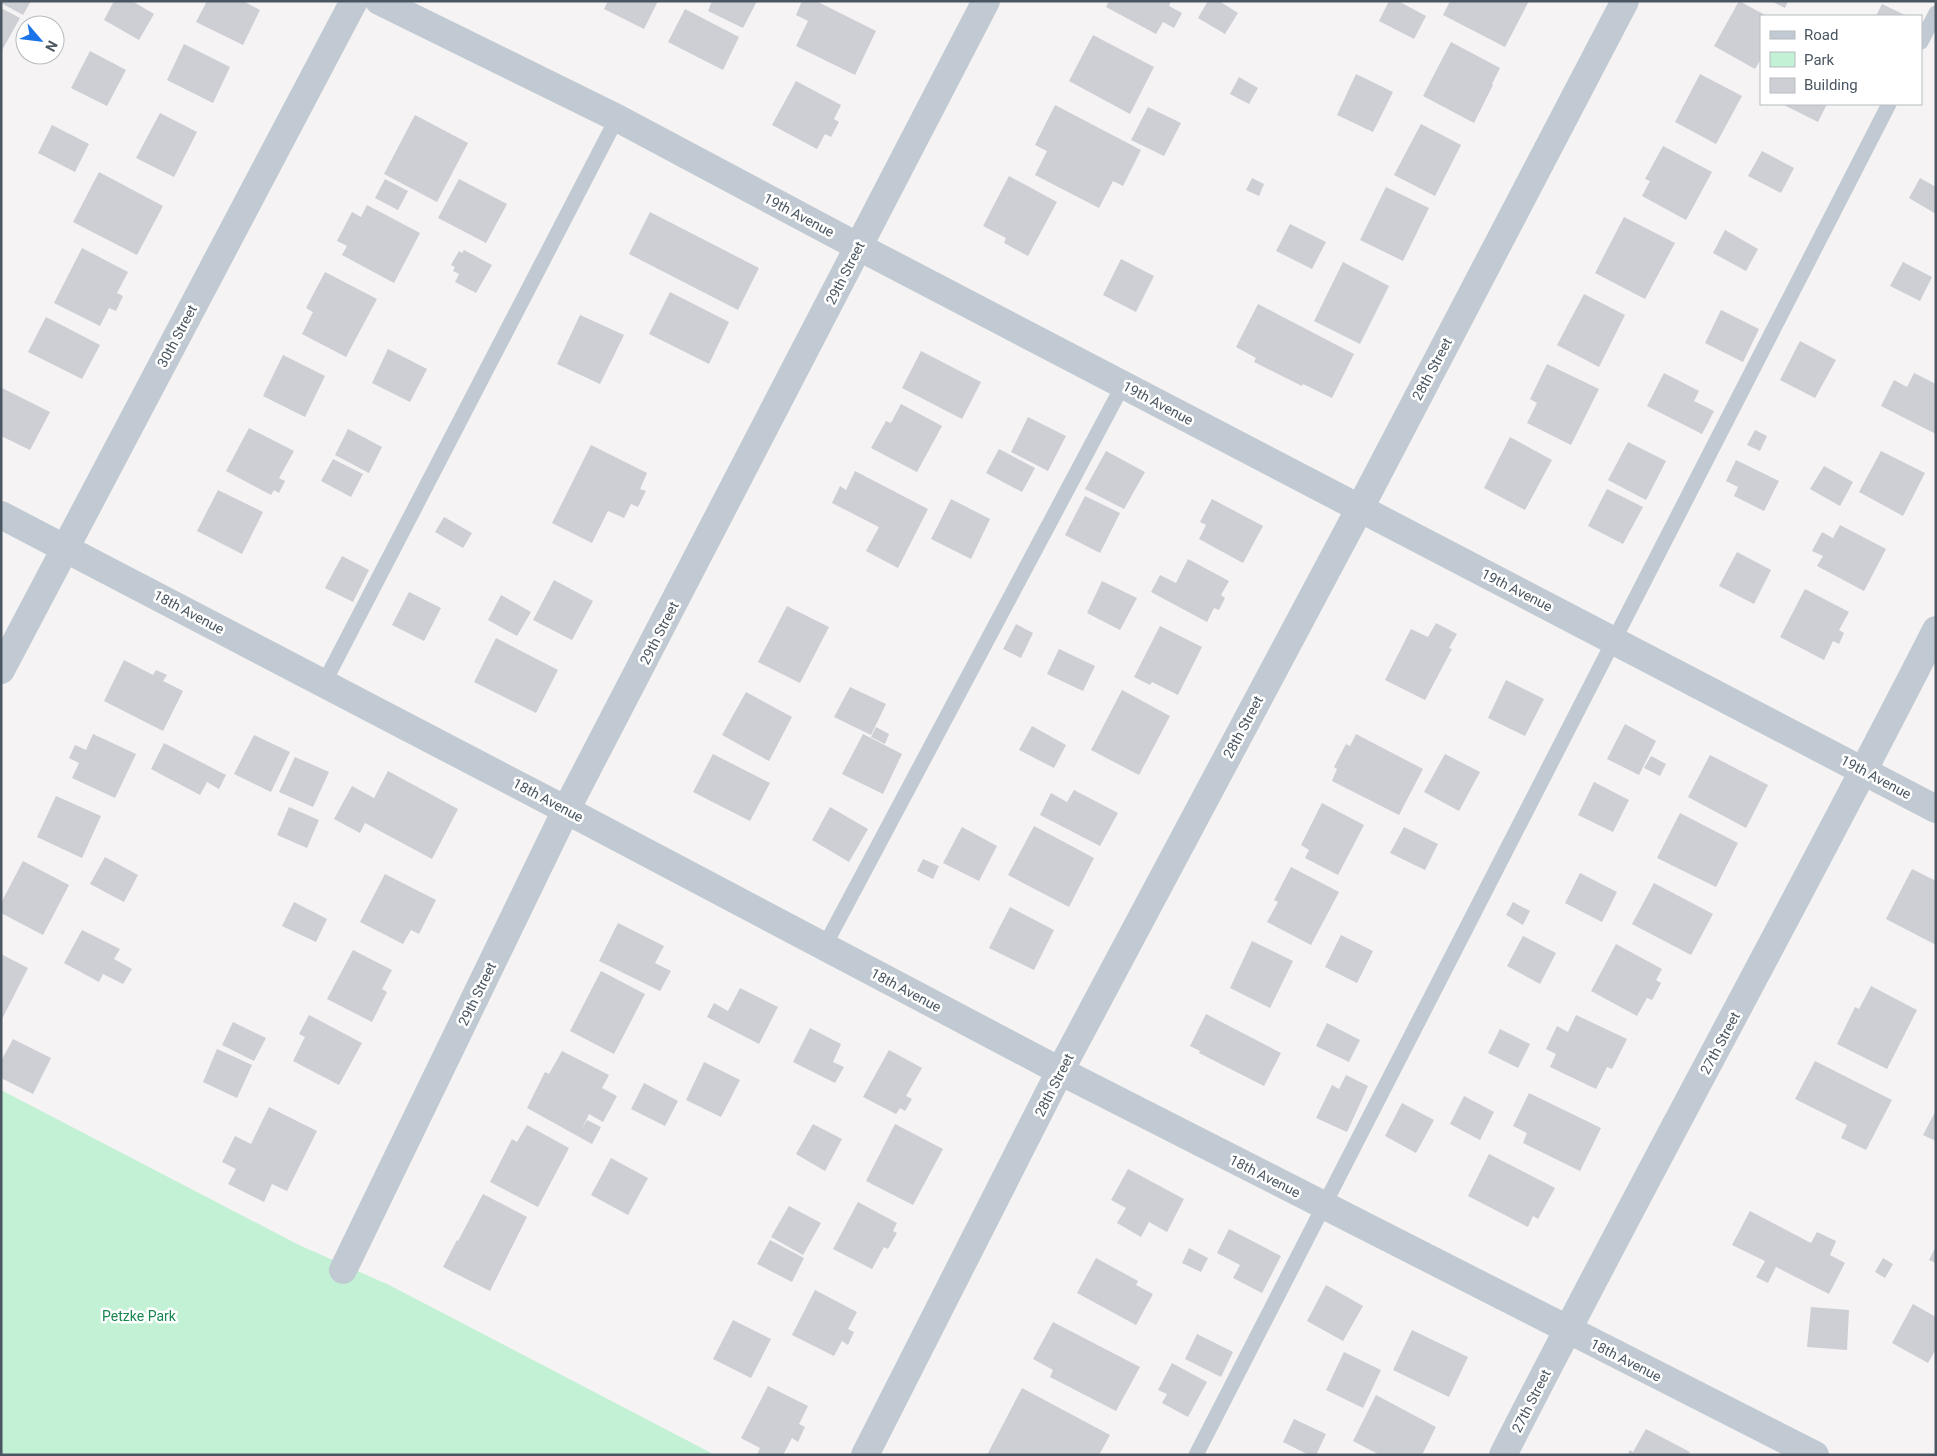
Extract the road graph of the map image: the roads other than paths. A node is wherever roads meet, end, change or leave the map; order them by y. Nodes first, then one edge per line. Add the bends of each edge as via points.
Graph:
1 (354, 1) edge
2 (379, 1) edge
3 (986, 1) edge
4 (1625, 1) edge
5 (1936, 13) edge
6 (1922, 40) edge
7 (1888, 105) edge
8 (617, 118) junction
9 (859, 247) junction
10 (1123, 385) junction
11 (1360, 508) junction
12 (1, 515) edge
13 (65, 547) junction
14 (1936, 630) edge
15 (1613, 640) junction
16 (1, 670) edge
17 (324, 683) junction
18 (1864, 771) junction
19 (1936, 809) edge
20 (566, 810) junction
21 (824, 946) junction
22 (1060, 1071) junction
23 (1324, 1205) junction
24 (343, 1270) dead end
25 (1567, 1330) junction
26 (865, 1455) edge
27 (1196, 1455) edge
28 (1503, 1455) edge
29 (1815, 1455) edge

1 - 13 street, 30th Street
2 - 8 street, 19th Avenue
3 - 9 street, 29th Street
4 - 11 street, 28th Street
5 - 6 lane
7 - 15 lane
8 - 9 street, 19th Avenue
8 - 17 lane
9 - 10 street, 19th Avenue
9 - 20 street, 29th Street
10 - 11 street, 19th Avenue
10 - 21 lane
11 - 15 street, 19th Avenue
11 - 22 street, 28th Street
12 - 13 street, 18th Avenue
13 - 16 street, 30th Street
13 - 17 street, 18th Avenue
14 - 18 street, 27th Street
15 - 18 street, 19th Avenue
15 - 23 lane
17 - 20 street, 18th Avenue
18 - 19 street, 19th Avenue
18 - 25 street, 27th Street
20 - 21 street, 18th Avenue
20 - 24 street, 29th Street
21 - 22 street, 18th Avenue
22 - 23 street, 18th Avenue
22 - 26 street, 28th Street
23 - 25 street, 18th Avenue
23 - 27 lane
25 - 28 street, 27th Street
25 - 29 street, 18th Avenue

